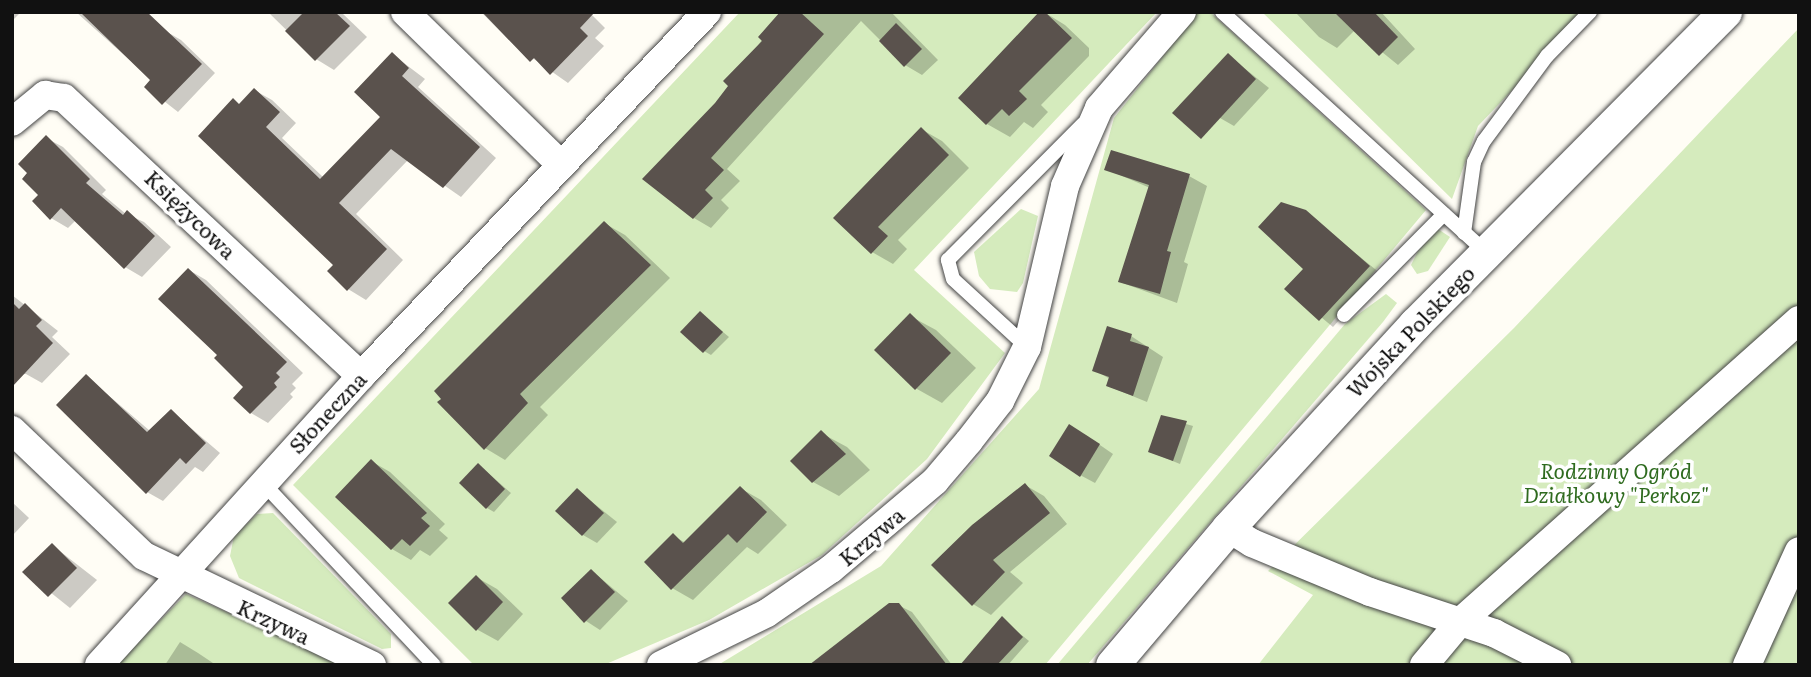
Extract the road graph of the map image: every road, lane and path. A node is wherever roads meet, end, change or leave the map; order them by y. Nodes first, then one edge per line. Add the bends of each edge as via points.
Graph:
1 (405, 12) edge
2 (707, 12) edge
3 (1182, 12) edge
4 (1222, 12) edge
5 (1590, 12) edge
6 (1725, 12) edge
7 (1099, 108) junction
8 (12, 122) edge
9 (561, 165) junction
10 (1444, 214) junction
11 (1475, 242) junction
12 (1344, 315) dead end
13 (1799, 320) edge
14 (1027, 348) junction
15 (360, 376) junction
16 (12, 430) edge
17 (262, 482) junction
18 (1228, 527) junction
19 (1799, 551) edge
20 (177, 575) junction
21 (1460, 622) junction
22 (99, 665) edge
23 (372, 665) edge
24 (434, 665) edge
25 (661, 665) edge
26 (1112, 665) edge
27 (1424, 665) edge
28 (1558, 665) edge
29 (1747, 665) edge

1 - 9 street
2 - 9 street, Słoneczna
3 - 7 street, Krzywa
4 - 10 lane
5 - 11 lane via 1547,56 1484,141 1474,162
6 - 11 street, Wojska Polskiego
7 - 14 street, Krzywa via 1065,186
7 - 14 lane, Krzywa via 948,260 953,279
8 - 15 street, Księżycowa via 45,95 64,98
9 - 15 street, Słoneczna
10 - 11 lane
10 - 12 lane
11 - 18 street, Wojska Polskiego
13 - 21 street
14 - 25 street, Krzywa via 1000,401 969,442 935,481 883,528 767,613
15 - 17 street, Słoneczna
16 - 20 street via 144,556
17 - 20 street, Słoneczna
17 - 24 lane
18 - 21 street via 1252,543 1370,592
18 - 26 street, Wojska Polskiego
19 - 29 street
20 - 22 street, Słoneczna
20 - 23 street, Krzywa
21 - 27 street
21 - 28 street

